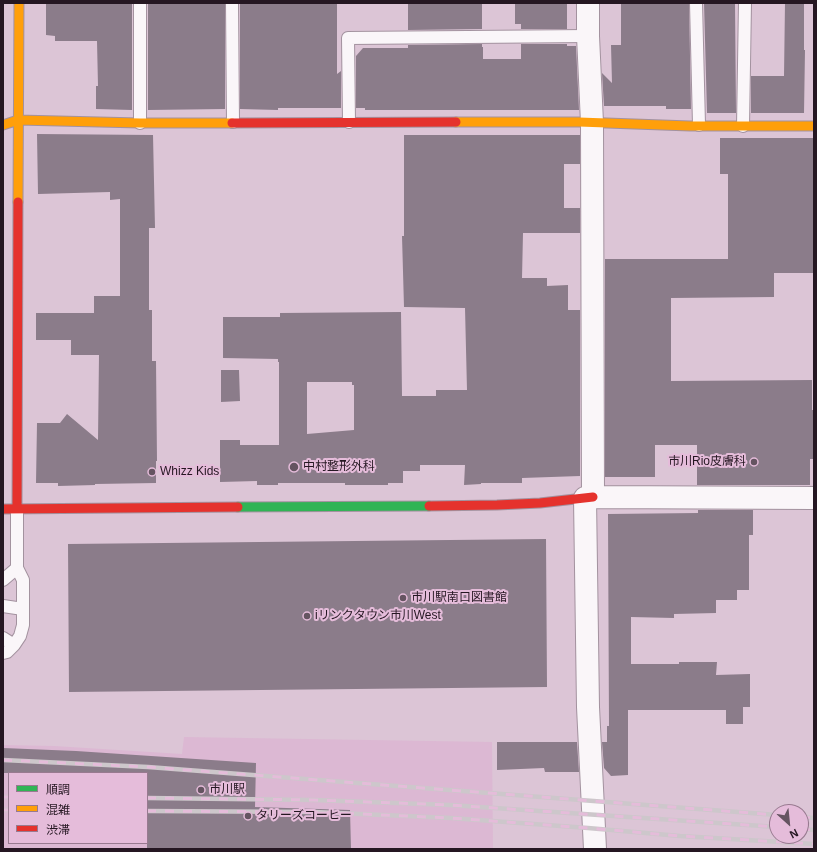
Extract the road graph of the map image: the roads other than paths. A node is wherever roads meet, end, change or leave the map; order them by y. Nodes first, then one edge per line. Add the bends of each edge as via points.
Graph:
1 (19, 3) edge
2 (140, 3) edge
3 (232, 3) edge
4 (588, 3) edge
5 (696, 3) edge
6 (745, 3) edge
7 (588, 36) junction
8 (18, 120) junction
9 (233, 122) junction
10 (349, 122) junction
11 (140, 123) junction
12 (592, 123) junction
13 (3, 125) edge
14 (699, 125) junction
15 (743, 126) junction
16 (814, 126) edge
17 (589, 497) junction
18 (814, 498) edge
19 (3, 509) edge
20 (18, 509) junction
21 (17, 568) junction
22 (3, 580) edge
23 (3, 606) edge
24 (23, 609) junction
25 (3, 638) edge
26 (14, 645) junction
27 (3, 653) edge
28 (596, 849) edge

1 - 8 street
2 - 11 lane
3 - 9 lane
4 - 7 street
5 - 14 lane
6 - 15 lane
7 - 10 lane via 348,38
7 - 12 street
8 - 11 street
8 - 13 street
8 - 20 street
9 - 10 street
9 - 11 street
10 - 12 street
12 - 14 street
12 - 17 street
14 - 15 street
15 - 16 street
17 - 18 street
17 - 20 street via 497,505
17 - 28 street via 588,707
19 - 20 street
20 - 21 lane
21 - 22 lane
21 - 24 lane via 23,580
23 - 24 lane
24 - 26 lane via 23,625
25 - 26 lane
26 - 27 lane

